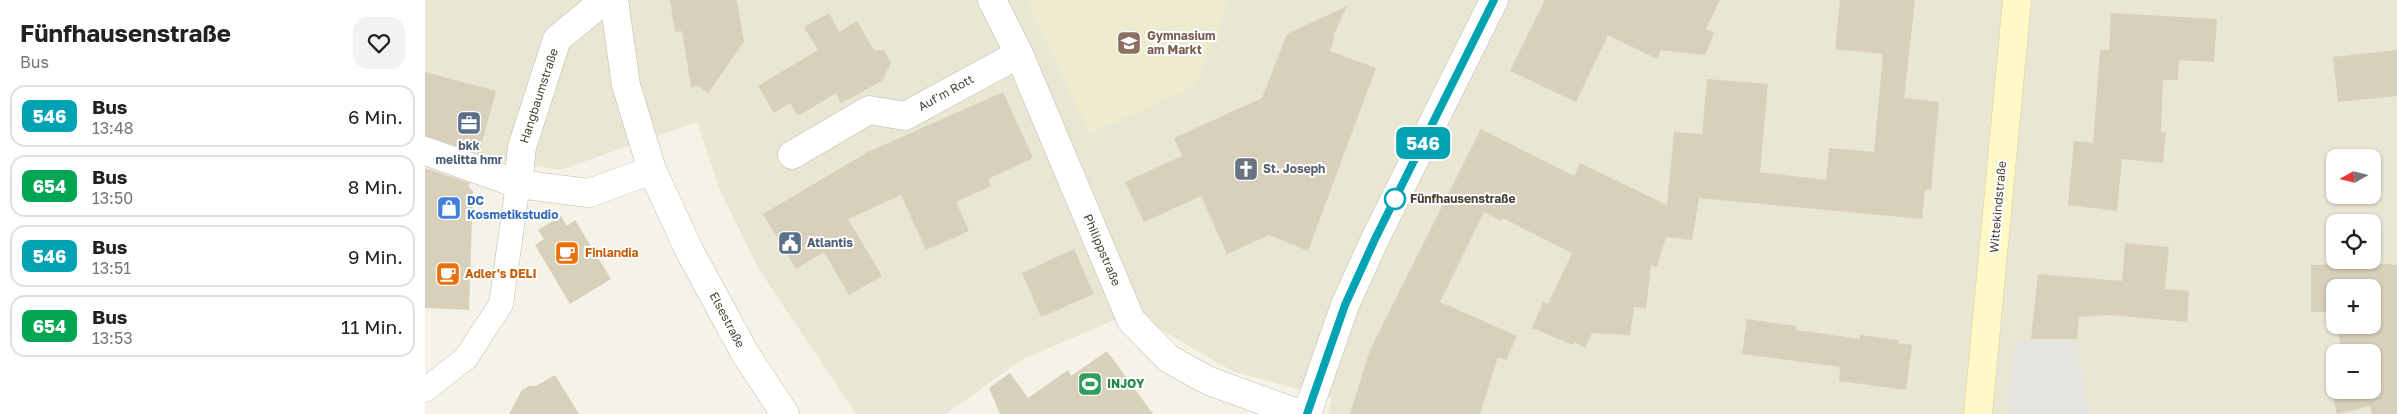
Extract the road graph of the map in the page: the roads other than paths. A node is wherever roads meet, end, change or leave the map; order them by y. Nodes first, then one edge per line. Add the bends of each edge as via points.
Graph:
1 (605, 0) edge
2 (615, 0) edge
3 (992, 0) edge
4 (1494, 0) edge
5 (2017, 0) edge
6 (1019, 54) junction
7 (425, 151) edge
8 (792, 155) dead end
9 (652, 170) junction
10 (518, 184) junction
11 (425, 390) edge
12 (785, 414) edge
13 (1300, 414) edge
14 (1307, 414) edge
15 (1978, 414) edge

1 - 10 street, Hangbaumstraße via 557,38 521,146
2 - 9 street via 626,85
3 - 6 street, Philippstraße
4 - 14 street via 1345,305
5 - 15 main road, Wittekindstraße
6 - 8 street, Auf'm Rott via 905,116 869,110
6 - 13 street, Philippstraße via 1131,320 1169,359 1209,381
7 - 10 street
9 - 10 street via 589,193
9 - 12 street, Elsestraße via 676,223 746,355
10 - 11 street, Hangbaumstraße via 501,304 466,358

